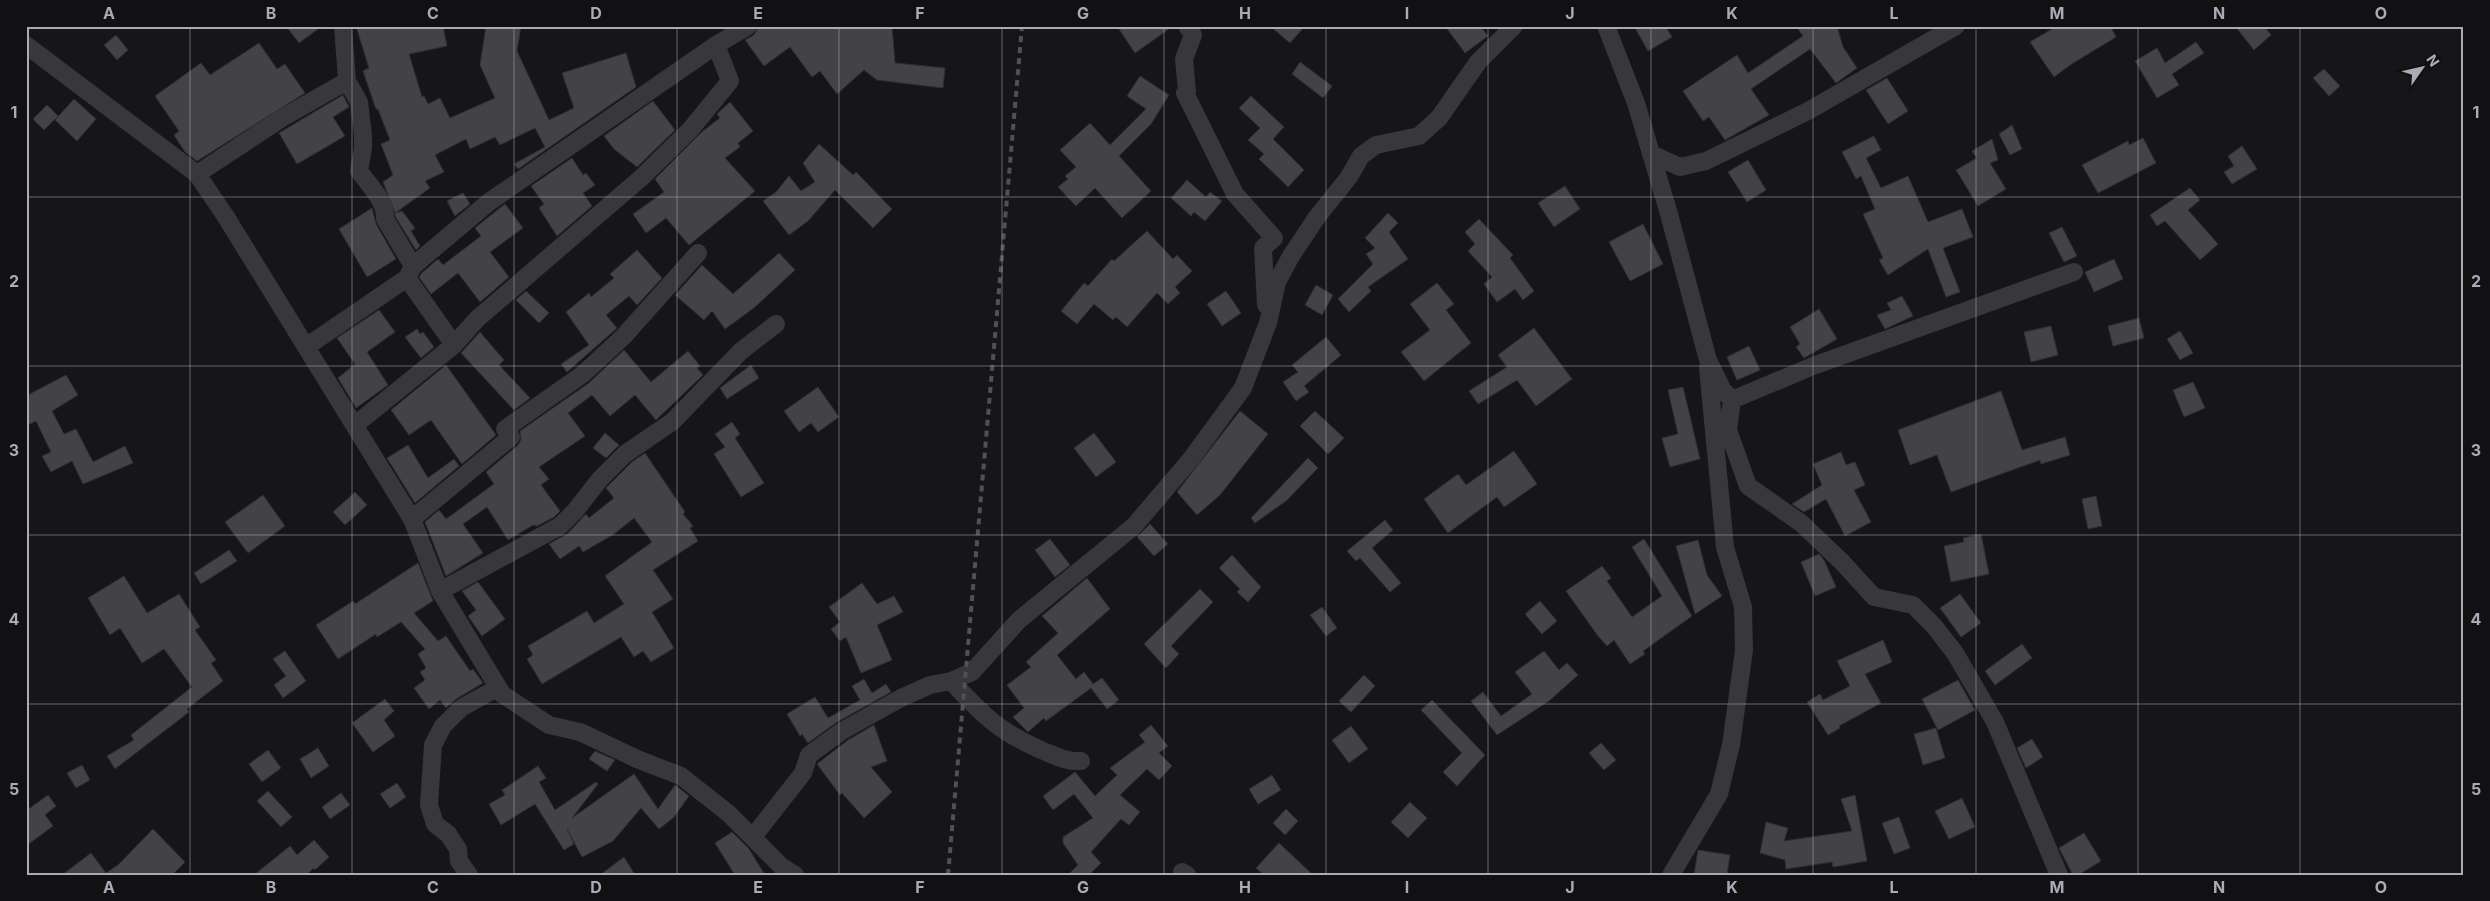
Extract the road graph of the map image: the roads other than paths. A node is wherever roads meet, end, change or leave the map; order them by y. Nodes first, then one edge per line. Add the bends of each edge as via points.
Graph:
1 (343, 26) edge
2 (748, 26) edge
3 (1187, 26) edge
4 (1514, 26) edge
5 (1606, 26) edge
6 (1956, 26) edge
7 (26, 45) edge
8 (716, 45) junction
9 (347, 81) junction
10 (1651, 154) junction
11 (197, 174) junction
12 (698, 253) dead end
13 (410, 272) junction
14 (2074, 272) dead end
15 (1268, 323) junction
16 (776, 324) dead end
17 (454, 345) junction
18 (306, 347) junction
19 (1708, 360) junction
20 (1732, 400) junction
21 (355, 425) junction
22 (412, 518) junction
23 (440, 591) junction
24 (951, 681) junction
25 (497, 688) junction
26 (1081, 761) dead end
27 (753, 837) junction
28 (469, 875) edge
29 (795, 875) edge
30 (1671, 875) edge
31 (2059, 875) edge

1 - 9 street
2 - 8 street
3 - 15 street via 1193,35 1184,59 1187,75 1185,93 1235,194 1274,238 1263,248
4 - 15 street via 1478,62 1439,118 1419,136 1376,145 1362,156 1290,256 1277,282
5 - 10 street via 1636,103
6 - 10 street via 1808,112 1706,161 1680,167
7 - 11 street
8 - 13 street via 489,202
8 - 17 street via 730,81 690,130 641,178 477,319
9 - 11 street via 282,118
9 - 13 street via 359,102 363,148 359,172 380,200 385,219
10 - 19 street
11 - 18 street
12 - 22 street via 623,337 583,374 505,429 511,437
13 - 17 street
13 - 18 street
14 - 20 street via 1813,366
15 - 24 street via 1243,388 1191,459 1134,526 1019,620 972,672
16 - 23 street via 741,351 672,422 625,454 560,526
17 - 21 street
18 - 21 street
19 - 20 street via 1722,389
19 - 30 street via 1724,547 1743,607 1744,650 1731,745 1719,794
20 - 31 street via 1728,430 1748,486 1801,522 1874,597 1913,605 1955,653 1996,722
21 - 22 street
22 - 23 street
23 - 25 street
24 - 26 street via 987,719 1013,738 1068,762
24 - 27 street via 930,685 901,698 842,731 809,755 803,773
25 - 27 street via 549,725 580,732 681,776
25 - 28 street via 461,708 443,726 433,745 429,805 436,824 448,834 458,850 459,861
27 - 29 street

